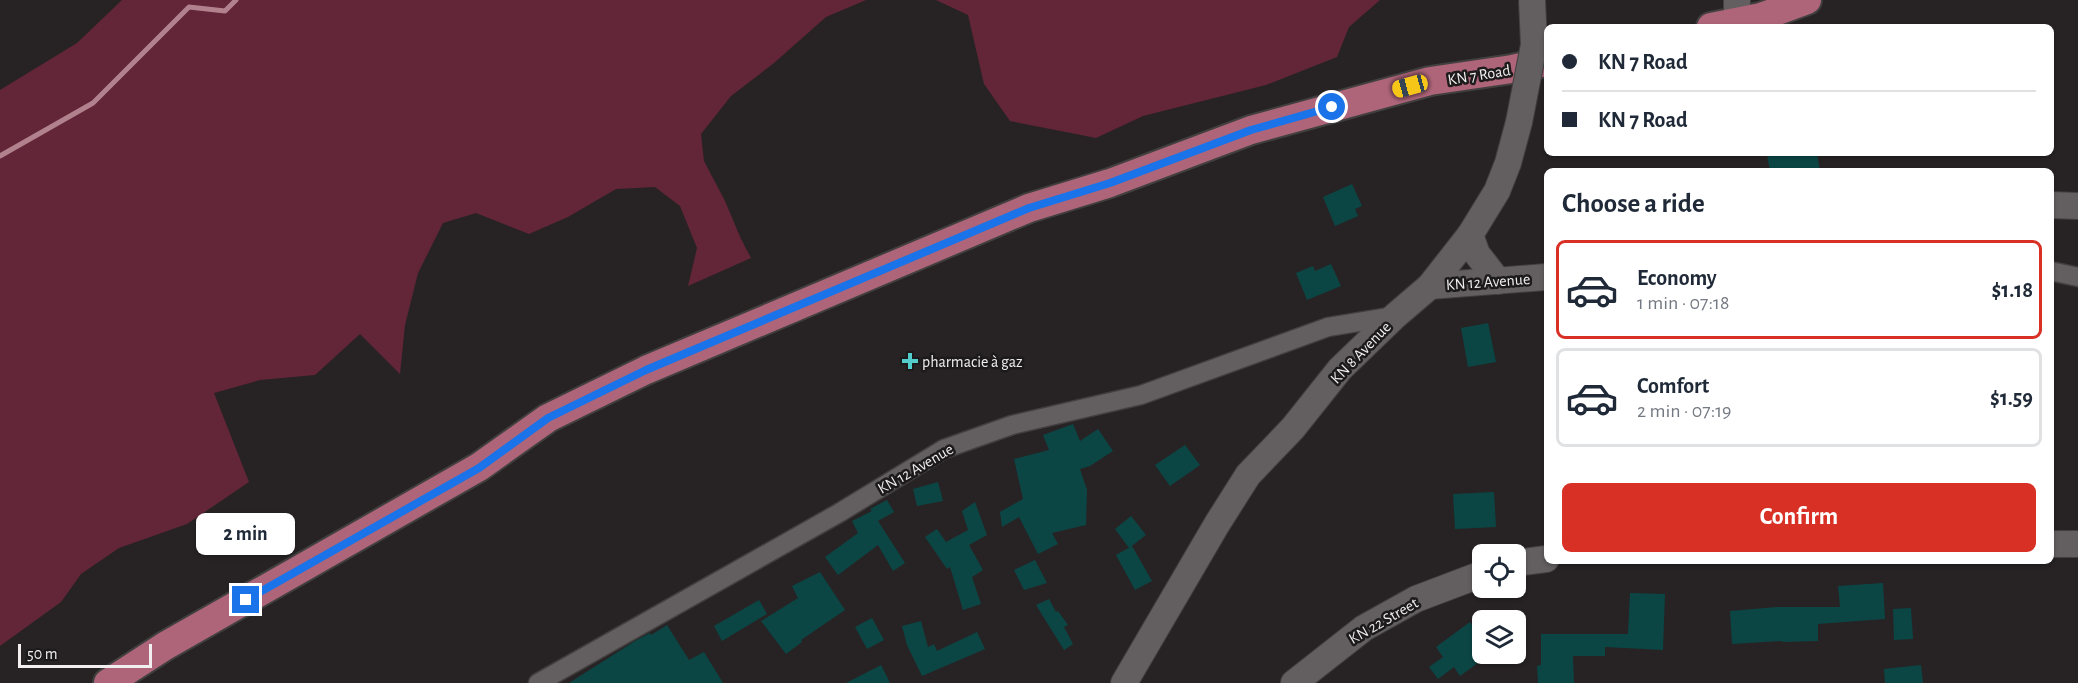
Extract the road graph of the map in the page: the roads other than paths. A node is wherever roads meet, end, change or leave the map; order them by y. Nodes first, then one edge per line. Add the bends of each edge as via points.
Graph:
1 (1532, 0) edge
2 (1807, 0) edge
3 (1738, 11) edge
4 (1699, 24) edge
5 (1544, 62) edge
6 (2054, 205) edge
7 (2078, 206) edge
8 (1470, 235) junction
9 (2054, 272) edge
10 (1544, 277) edge
11 (2078, 277) edge
12 (1498, 281) junction
13 (1430, 286) junction
14 (1395, 316) junction
15 (2054, 544) edge
16 (2078, 544) edge
17 (1544, 560) edge
18 (1526, 562) edge
19 (1472, 578) edge
20 (108, 683) edge
21 (538, 683) edge
22 (1124, 683) edge
23 (1294, 683) edge

1 - 8 main road, KN 8 Avenue, bridge via 1534,45 1520,122 1497,191
2 - 3 main road
3 - 4 main road via 1710,15
5 - 20 main road, KN 7 Road via 1430,81 1251,130 1110,183 1029,208 666,361 548,418 479,468 196,628
6 - 7 main road
8 - 12 main road via 1477,254
8 - 13 main road, KN 8 Avenue
9 - 11 street
10 - 12 main road, KN 12 Avenue
12 - 13 main road, KN 12 Avenue
13 - 14 main road, KN 8 Avenue
14 - 21 street, KN 12 Avenue via 1328,327 1141,395 1012,425 944,449 839,513
14 - 22 main road, KN 8 Avenue via 1340,369 1293,429 1248,475
15 - 16 main road
17 - 18 main road
19 - 23 main road, KN 22 Street via 1416,599 1364,628

